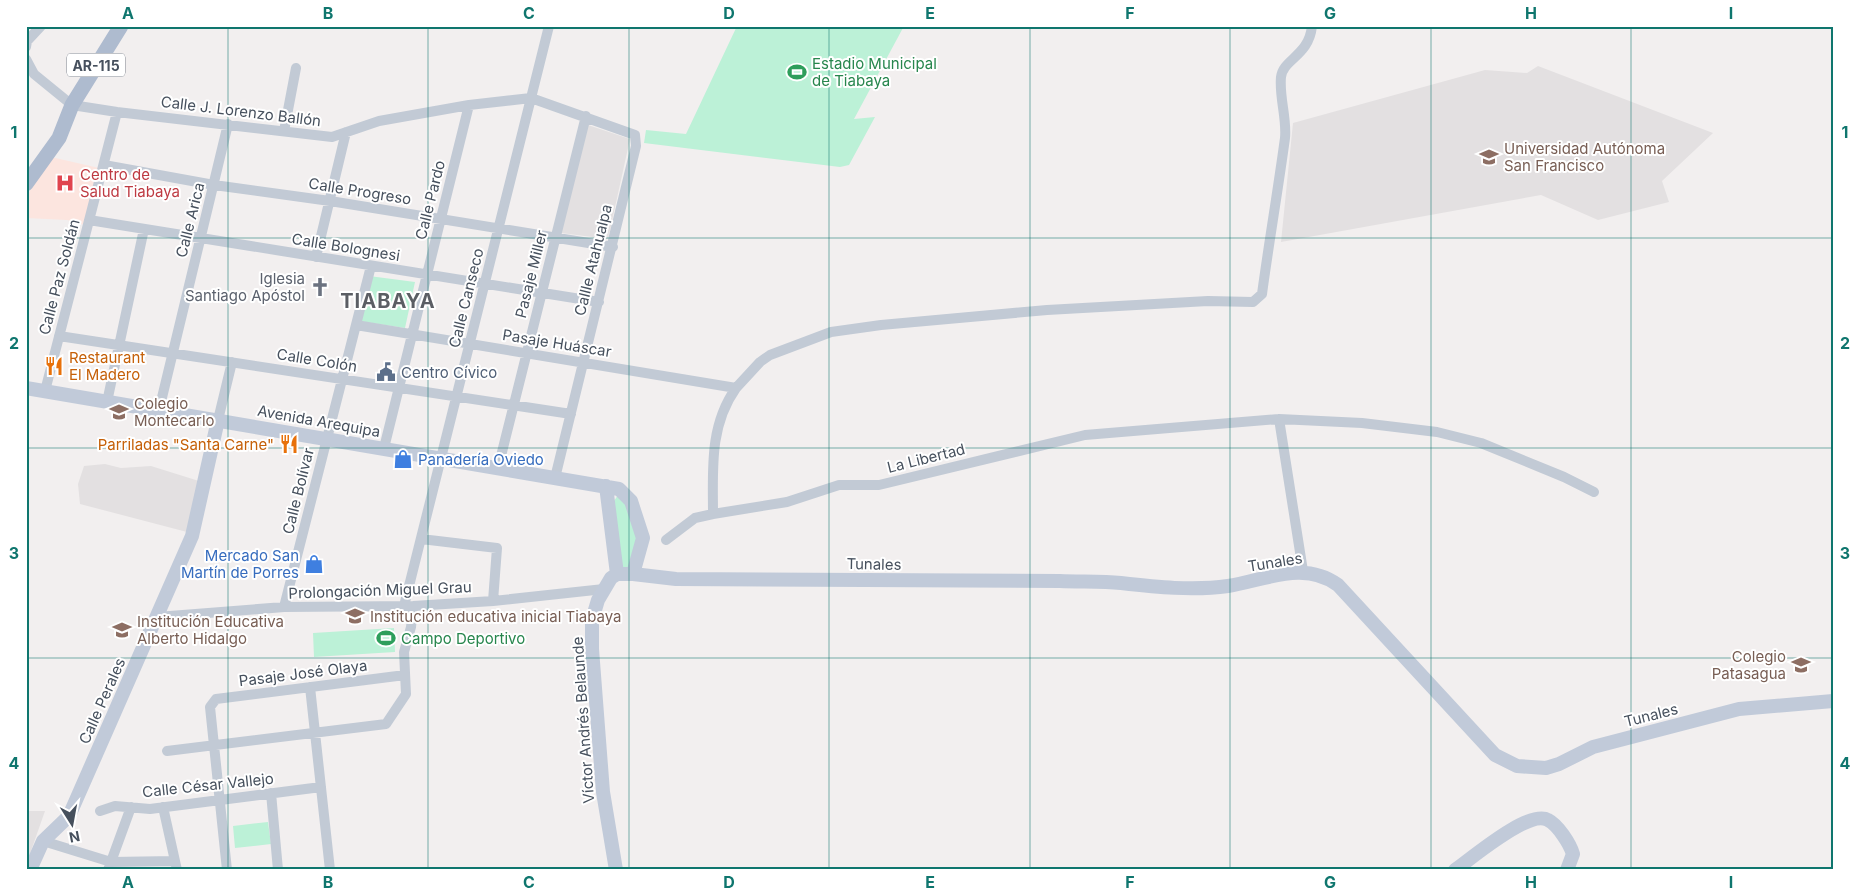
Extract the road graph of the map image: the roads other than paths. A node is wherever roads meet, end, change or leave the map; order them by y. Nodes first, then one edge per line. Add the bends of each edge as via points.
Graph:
1 (41, 26) edge
2 (121, 26) edge
3 (549, 26) edge
4 (1312, 26) edge
5 (26, 47) edge
6 (26, 58) edge
7 (296, 68) dead end
8 (531, 98) junction
9 (72, 104) junction
10 (469, 105) junction
11 (117, 112) junction
12 (586, 116) junction
13 (228, 124) junction
14 (284, 131) junction
15 (346, 132) junction
16 (635, 135) joint
17 (104, 165) junction
18 (26, 184) edge
19 (214, 185) junction
20 (330, 201) junction
21 (441, 219) junction
22 (89, 220) junction
23 (498, 228) junction
24 (144, 229) junction
25 (201, 238) junction
26 (555, 238) junction
27 (612, 247) junction
28 (316, 257) junction
29 (372, 266) junction
30 (427, 275) junction
31 (485, 284) junction
32 (541, 293) junction
33 (599, 302) junction
34 (356, 325) junction
35 (412, 334) junction
36 (59, 336) junction
37 (470, 344) junction
38 (119, 345) junction
39 (173, 353) junction
40 (526, 354) junction
41 (232, 362) junction
42 (584, 363) junction
43 (342, 379) junction
44 (26, 388) edge
45 (399, 388) junction
46 (736, 388) junction
47 (45, 391) junction
48 (456, 396) junction
49 (107, 402) junction
50 (513, 405) junction
51 (159, 410) junction
52 (571, 414) junction
53 (1279, 419) junction
54 (218, 420) junction
55 (327, 439) junction
56 (384, 448) junction
57 (441, 458) junction
58 (498, 468) junction
59 (555, 478) junction
60 (606, 486) junction
61 (1594, 492) dead end
62 (713, 514) junction
63 (421, 539) junction
64 (666, 540) dead end
65 (1303, 571) junction
66 (617, 574) junction
67 (633, 574) junction
68 (604, 589) junction
69 (492, 601) junction
70 (408, 606) junction
71 (284, 607) junction
72 (157, 617) junction
73 (405, 675) junction
74 (310, 687) junction
75 (1833, 701) edge
76 (315, 733) junction
77 (214, 745) junction
78 (167, 751) dead end
79 (321, 787) junction
80 (271, 793) junction
81 (219, 800) junction
82 (131, 807) junction
83 (164, 807) junction
84 (100, 811) dead end
85 (44, 842) junction
86 (110, 866) edge
87 (176, 866) edge
88 (30, 870) edge
89 (227, 870) edge
90 (278, 870) edge
91 (330, 870) edge
92 (616, 870) edge
93 (1455, 870) edge
94 (1567, 870) edge

1 - 5 street via 27,41
2 - 9 main road, AR-115
3 - 8 street, Calle Canseco
4 - 46 street via 1304,50 1285,67 1281,78 1285,137 1262,294 1257,301 1056,310 831,332 782,349 760,362
6 - 9 street via 34,74
7 - 14 street
8 - 10 street, Calle J. Lorenzo Ballón
8 - 12 street, Calle J. Lorenzo Ballón
8 - 23 street, Calle Canseco
9 - 11 street, Calle J. Lorenzo Ballón
9 - 18 main road, AR-115 via 59,138
10 - 15 street, Calle J. Lorenzo Ballón via 379,121
10 - 21 street, Calle Pardo
11 - 13 street, Calle J. Lorenzo Ballón
11 - 17 street, Calle Paz Soldán
12 - 16 street, Calle J. Lorenzo Ballón
12 - 26 street, Pasaje Miller
13 - 14 street, Calle J. Lorenzo Ballón
13 - 19 street, Calle Arica
14 - 15 street, Calle J. Lorenzo Ballón via 332,137
15 - 20 street
16 - 27 street, Callle Atahualpa via 636,146
17 - 19 street, Calle Progreso
17 - 22 street, Calle Paz Soldán
19 - 20 street, Calle Progreso
19 - 25 street, Calle Arica
20 - 21 street, Calle Progreso
20 - 28 street
21 - 23 street, Calle Progreso
21 - 30 street, Calle Pardo
22 - 24 street, Calle Bolognesi
22 - 36 street, Calle Paz Soldán
23 - 26 street, Calle Progreso
23 - 31 street, Calle Canseco
24 - 25 street, Calle Bolognesi
24 - 38 street
25 - 28 street, Calle Bolognesi
25 - 39 street, Calle Arica
26 - 27 street, Calle Progreso
26 - 32 street, Pasaje Miller
27 - 33 street, Callle Atahualpa
28 - 29 street, Calle Bolognesi
29 - 30 street, Calle Bolognesi
29 - 34 street, Calle Bolívar
30 - 31 street, Calle Bolognesi
30 - 35 street, Calle Pardo
31 - 32 street, Calle Bolognesi
31 - 37 street, Calle Canseco
32 - 33 street, Calle Bolognesi
32 - 40 street, Pasaje Miller
33 - 42 street, Callle Atahualpa
34 - 35 street, Pasaje Huáscar
34 - 43 street, Calle Bolívar
35 - 37 street, Pasaje Huáscar
35 - 45 street, Calle Pardo
36 - 38 street, Calle Colón
36 - 47 street, Calle Paz Soldán
37 - 40 street, Pasaje Huáscar
37 - 48 street, Calle Canseco
38 - 39 street, Calle Colón
38 - 49 street
39 - 41 street, Calle Colón
39 - 51 street, Calle Arica
40 - 42 street, Pasaje Huáscar
40 - 50 street, Pasaje Miller
41 - 43 street, Calle Colón
41 - 54 street, Calle Perales
42 - 46 street, Pasaje Huáscar
42 - 52 street, Callle Atahualpa
43 - 45 street, Calle Colón
43 - 55 street, Calle Bolívar
44 - 47 street, Avenida Arequipa
45 - 48 street, Calle Colón
45 - 56 street, Calle Pardo
46 - 62 street via 724,409 713,443
47 - 49 street, Avenida Arequipa
48 - 50 street, Calle Colón
48 - 57 street, Calle Canseco
49 - 51 street, Avenida Arequipa
50 - 52 street, Calle Colón
50 - 58 street, Pasaje Miller
51 - 54 street, Avenida Arequipa
52 - 59 street, Callle Atahualpa
53 - 61 street, La Libertad via 1362,423 1437,432 1481,444
53 - 62 street, La Libertad via 1085,435 879,484 840,485 787,502
53 - 65 street
54 - 55 street, Avenida Arequipa
54 - 72 street, Calle Perales via 192,536
55 - 56 street, Avenida Arequipa
55 - 71 street, Calle Bolívar
56 - 57 street, Avenida Arequipa
57 - 58 street, Avenida Arequipa
57 - 63 street, Calle Canseco
58 - 59 street, Avenida Arequipa
59 - 60 street, Avenida Arequipa
60 - 66 street
60 - 67 street, Avenida Arequipa via 619,489 631,501 642,533 643,542
62 - 64 street, La Libertad via 694,518
63 - 69 street via 497,548
63 - 70 street, Calle Canseco
65 - 67 street, Tunales via 1225,586 1163,588 1060,581 676,579
65 - 75 street, Tunales via 1328,578 1338,585 1495,755 1517,766 1546,768 1593,747 1739,709
66 - 67 street
66 - 68 street, Víctor Andrés Belaunde
68 - 69 street, Prolongación Miguel Grau
68 - 92 street, Víctor Andrés Belaunde via 592,620 592,650 603,792
69 - 70 street, Prolongación Miguel Grau
70 - 71 street, Prolongación Miguel Grau
70 - 73 street, Calle Canseco via 411,627 404,652
71 - 72 street, Prolongación Miguel Grau
72 - 85 street, Calle Perales via 69,816
73 - 74 street, Pasaje José Olaya
73 - 76 street, Calle Canseco via 406,694 386,724
74 - 76 street
74 - 77 street, Pasaje José Olaya via 216,699 210,707
76 - 77 street
76 - 79 street
77 - 78 street
77 - 81 street
79 - 80 street, Calle César Vallejo
79 - 91 street
80 - 81 street, Calle César Vallejo
80 - 90 street
81 - 83 street, Calle César Vallejo
81 - 89 street
82 - 83 street, Calle César Vallejo
82 - 84 street, Calle César Vallejo via 115,806
82 - 86 street
83 - 87 street
85 - 86 street
85 - 88 street, Calle Perales
86 - 87 street
93 - 94 street via 1520,824 1538,818 1549,820 1569,842 1573,854

